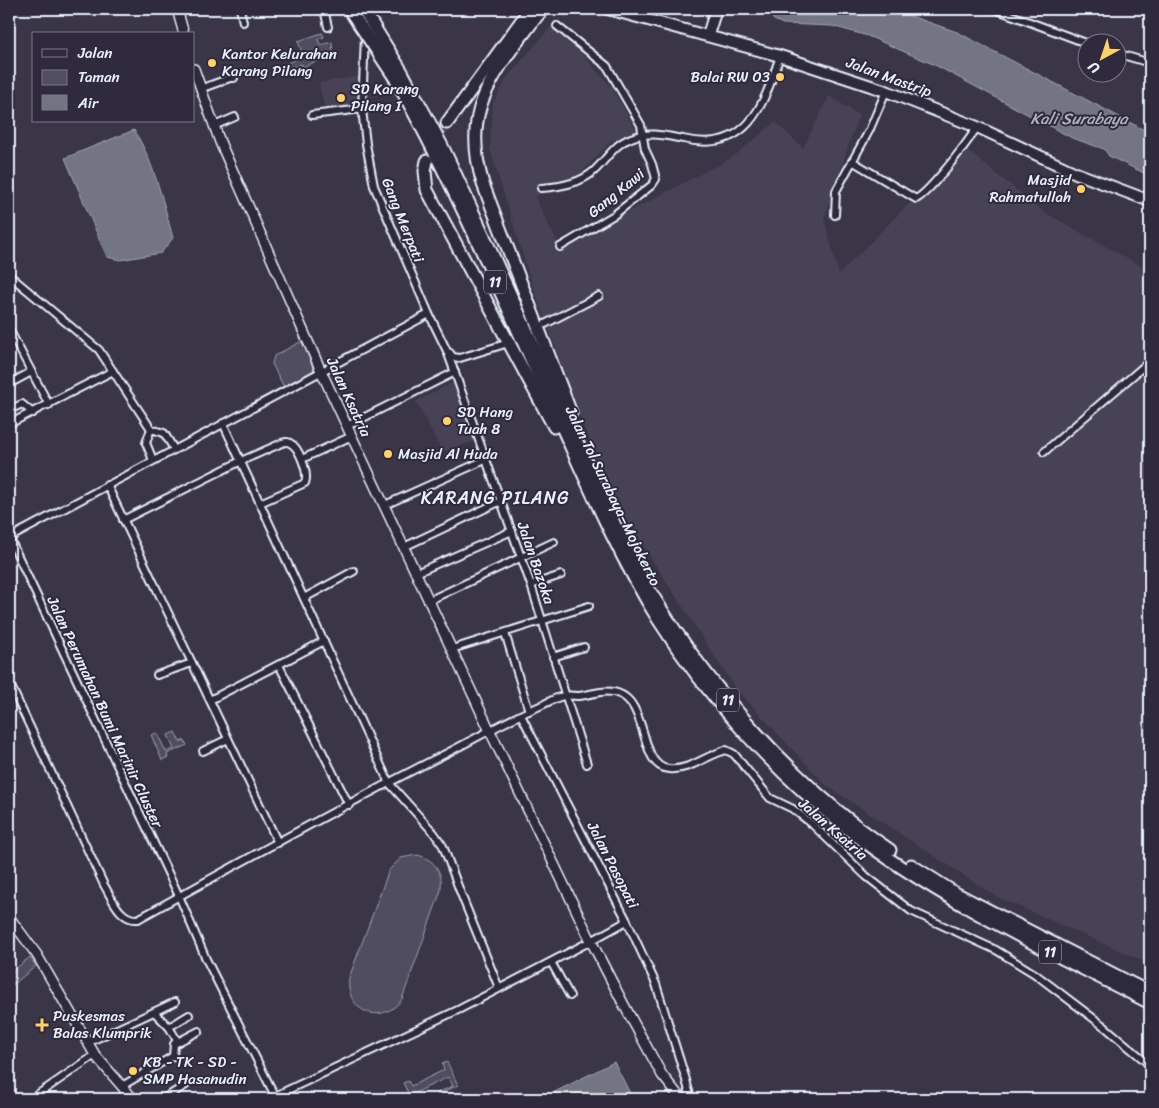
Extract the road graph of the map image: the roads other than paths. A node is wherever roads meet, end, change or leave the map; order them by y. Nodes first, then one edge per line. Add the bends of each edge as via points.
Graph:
1 (177, 9) edge
2 (240, 9) edge
3 (324, 9) edge
4 (349, 9) edge
5 (363, 9) edge
6 (367, 9) edge
7 (530, 9) edge
8 (543, 9) edge
9 (608, 9) edge
10 (995, 9) edge
11 (715, 11) edge
12 (243, 22) dead end
13 (557, 26) dead end
14 (328, 27) dead end
15 (183, 32) edge
16 (708, 35) junction
17 (1076, 39) edge
18 (780, 56) junction
19 (1126, 56) edge
20 (1150, 63) edge
21 (195, 74) edge
22 (399, 75) junction
23 (234, 78) dead end
24 (198, 88) edge
25 (886, 91) junction
26 (362, 109) junction
27 (312, 115) dead end
28 (235, 117) dead end
29 (447, 123) tunnel mouth
30 (214, 126) junction
31 (977, 128) junction
32 (642, 135) junction
33 (427, 161) tunnel mouth
34 (852, 161) junction
35 (541, 188) dead end
36 (1150, 201) edge
37 (835, 215) dead end
38 (560, 247) dead end
39 (9, 275) edge
40 (599, 296) dead end
41 (429, 314) junction
42 (545, 324) dead end
43 (9, 328) edge
44 (504, 344) dead end
45 (447, 351) junction
46 (1150, 361) edge
47 (113, 371) junction
48 (321, 371) junction
49 (31, 372) junction
50 (455, 372) junction
51 (9, 384) edge
52 (49, 405) junction
53 (9, 410) edge
54 (33, 413) junction
55 (224, 423) junction
56 (9, 424) edge
57 (347, 426) junction
58 (151, 429) junction
59 (352, 436) junction
60 (174, 449) junction
61 (1044, 452) dead end
62 (302, 459) junction
63 (153, 460) junction
64 (485, 460) junction
65 (241, 461) junction
66 (590, 468) junction
67 (107, 485) junction
68 (590, 489) junction
69 (501, 501) junction
70 (260, 503) junction
71 (385, 505) junction
72 (124, 520) junction
73 (512, 531) junction
74 (9, 537) edge
75 (554, 542) dead end
76 (404, 547) junction
77 (521, 558) junction
78 (354, 571) dead end
79 (416, 573) junction
80 (560, 575) dead end
81 (531, 585) junction
82 (304, 598) junction
83 (430, 600) junction
84 (589, 606) dead end
85 (542, 620) junction
86 (505, 633) junction
87 (324, 641) junction
88 (584, 646) dead end
89 (452, 649) junction
90 (553, 657) junction
91 (192, 663) junction
92 (279, 665) junction
93 (157, 676) dead end
94 (9, 682) edge
95 (565, 696) junction
96 (210, 700) junction
97 (529, 710) junction
98 (521, 715) junction
99 (490, 731) junction
100 (228, 739) junction
101 (203, 751) dead end
102 (588, 764) dead end
103 (389, 783) junction
104 (349, 804) junction
105 (278, 843) junction
106 (929, 881) junction
107 (179, 896) junction
108 (953, 896) junction
109 (9, 917) edge
110 (627, 921) junction
111 (591, 941) junction
112 (551, 962) junction
113 (500, 988) junction
114 (1150, 993) edge
115 (570, 996) dead end
116 (175, 1002) dead end
117 (1150, 1003) edge
118 (154, 1012) junction
119 (189, 1015) dead end
120 (169, 1027) junction
121 (199, 1031) dead end
122 (178, 1042) junction
123 (86, 1044) junction
124 (94, 1055) junction
125 (1150, 1065) edge
126 (186, 1085) dead end
127 (128, 1093) edge
128 (31, 1099) edge
129 (120, 1099) edge
130 (163, 1099) edge
131 (684, 1099) edge
132 (691, 1099) edge

1 - 15 street
2 - 12 street
3 - 14 street
4 - 22 highway, Jalan Tol Surabaya–Mojokerto / 11, bridge
5 - 22 highway, Jalan Tol Surabaya–Mojokerto / 11, bridge
6 - 26 street, Gang Merpati
7 - 29 highway
8 - 66 highway via 492,77 478,114 475,144 483,184
9 - 16 main road, Jalan Mastrip
10 - 17 street
11 - 16 main road
13 - 32 street, Gang Kawi via 607,66 641,125
16 - 18 main road, Jalan Mastrip
18 - 25 main road, Jalan Mastrip
18 - 32 street via 765,98 750,121 733,136 704,143 671,136
19 - 20 street
21 - 24 street, Jalan Ksatria
22 - 66 highway, Jalan Tol Surabaya–Mojokerto / 11 via 443,149
22 - 68 highway, Jalan Tol Surabaya–Mojokerto / 11
23 - 24 street
24 - 30 street, Jalan Ksatria
25 - 31 main road, Jalan Mastrip
25 - 34 street
26 - 27 street
26 - 41 street, Gang Merpati via 374,186
28 - 30 street
30 - 48 street, Jalan Ksatria
31 - 34 street via 916,199
31 - 36 main road, Jalan Mastrip via 1076,173
32 - 35 street via 622,142 595,171 581,180
32 - 38 street, Gang Kawi via 656,175 655,181 614,215
33 - 68 highway via 427,190
34 - 37 street via 836,191
39 - 47 street via 92,343
40 - 42 street
41 - 45 street, Gang Merpati
41 - 48 street, Jalan Perumahan Bumi Marinir Cluster
43 - 49 street
44 - 45 street via 460,358
45 - 50 street, Gang Merpati
46 - 61 street
47 - 52 street
47 - 58 street
48 - 55 street, Jalan Perumahan Bumi Marinir Cluster
48 - 57 street, Jalan Ksatria
49 - 51 street
49 - 52 street
50 - 57 street
50 - 64 street, Jalan Bazoka
52 - 54 street
53 - 54 street via 22,404
54 - 56 street
55 - 60 street, Jalan Perumahan Bumi Marinir Cluster
55 - 65 street
57 - 59 street, Jalan Ksatria
58 - 60 street via 164,433
58 - 63 street via 146,443
59 - 62 street
59 - 71 street, Jalan Ksatria
60 - 63 street, Jalan Perumahan Bumi Marinir Cluster
62 - 65 street via 287,442
62 - 70 street via 307,478 305,483
63 - 67 street, Jalan Perumahan Bumi Marinir Cluster
64 - 69 street, Jalan Bazoka
64 - 71 street
65 - 70 street
65 - 72 street
66 - 106 highway, Jalan Tol Surabaya–Mojokerto / 11 via 650,590 680,638 744,720 836,808
67 - 72 street
67 - 74 street, Jalan Perumahan Bumi Marinir Cluster
68 - 106 highway, Jalan Tol Surabaya–Mojokerto / 11 via 630,571 659,621 739,726 848,830
69 - 73 street, Jalan Bazoka
69 - 76 street
70 - 82 street
71 - 76 street, Jalan Ksatria
72 - 91 street
73 - 77 street, Jalan Bazoka
73 - 79 street
74 - 107 street, Jalan Perumahan Bumi Marinir Cluster
75 - 77 street
76 - 79 street, Jalan Ksatria
77 - 81 street, Jalan Bazoka
77 - 83 street
78 - 82 street
79 - 83 street, Jalan Ksatria
80 - 81 street
81 - 85 street, Jalan Bazoka
82 - 87 street
83 - 89 street, Jalan Ksatria
84 - 85 street
85 - 86 street
85 - 90 street, Jalan Bazoka
86 - 89 street
86 - 97 street
87 - 92 street
87 - 103 street
88 - 90 street
89 - 99 street, Jalan Ksatria
90 - 95 street, Jalan Bazoka
91 - 93 street
91 - 96 street
92 - 96 street
92 - 104 street
94 - 107 street via 104,885 124,916 138,919
95 - 97 street, Jalan Ksatria
95 - 102 street, Jalan Bazoka
95 - 125 street, Jalan Ksatria via 609,691 625,695 636,711 652,754 661,767 684,767 726,750 734,754 770,798 793,809 812,824 866,876 911,911 996,950 1036,974
96 - 100 street
97 - 98 street, Jalan Ksatria
98 - 99 street, Jalan Ksatria
98 - 110 street, Jalan Pasopati
99 - 103 street
99 - 111 street, Jalan Ksatria
100 - 101 street
100 - 105 street
103 - 104 street
103 - 113 street via 443,846
104 - 105 street
105 - 107 street
106 - 108 highway, Jalan Tol Surabaya–Mojokerto / 11
107 - 113 street, Jalan Perumahan Bumi Marinir Cluster via 206,959 275,1096
108 - 114 highway, Jalan Tol Surabaya–Mojokerto / 11
108 - 117 highway, Jalan Tol Surabaya–Mojokerto / 11
109 - 123 street via 55,984
110 - 111 street, Jalan Perumahan Bumi Marinir Cluster
110 - 132 street, Jalan Pasopati via 656,984
111 - 112 street, Jalan Perumahan Bumi Marinir Cluster
111 - 131 street, Jalan Ksatria via 662,1075
112 - 113 street, Jalan Perumahan Bumi Marinir Cluster
112 - 115 street
116 - 118 street
118 - 120 street
118 - 123 street
119 - 120 street
120 - 122 street
121 - 122 street
122 - 127 street via 173,1045 173,1056
123 - 124 street
124 - 127 street
124 - 128 street
126 - 130 street
127 - 129 street

